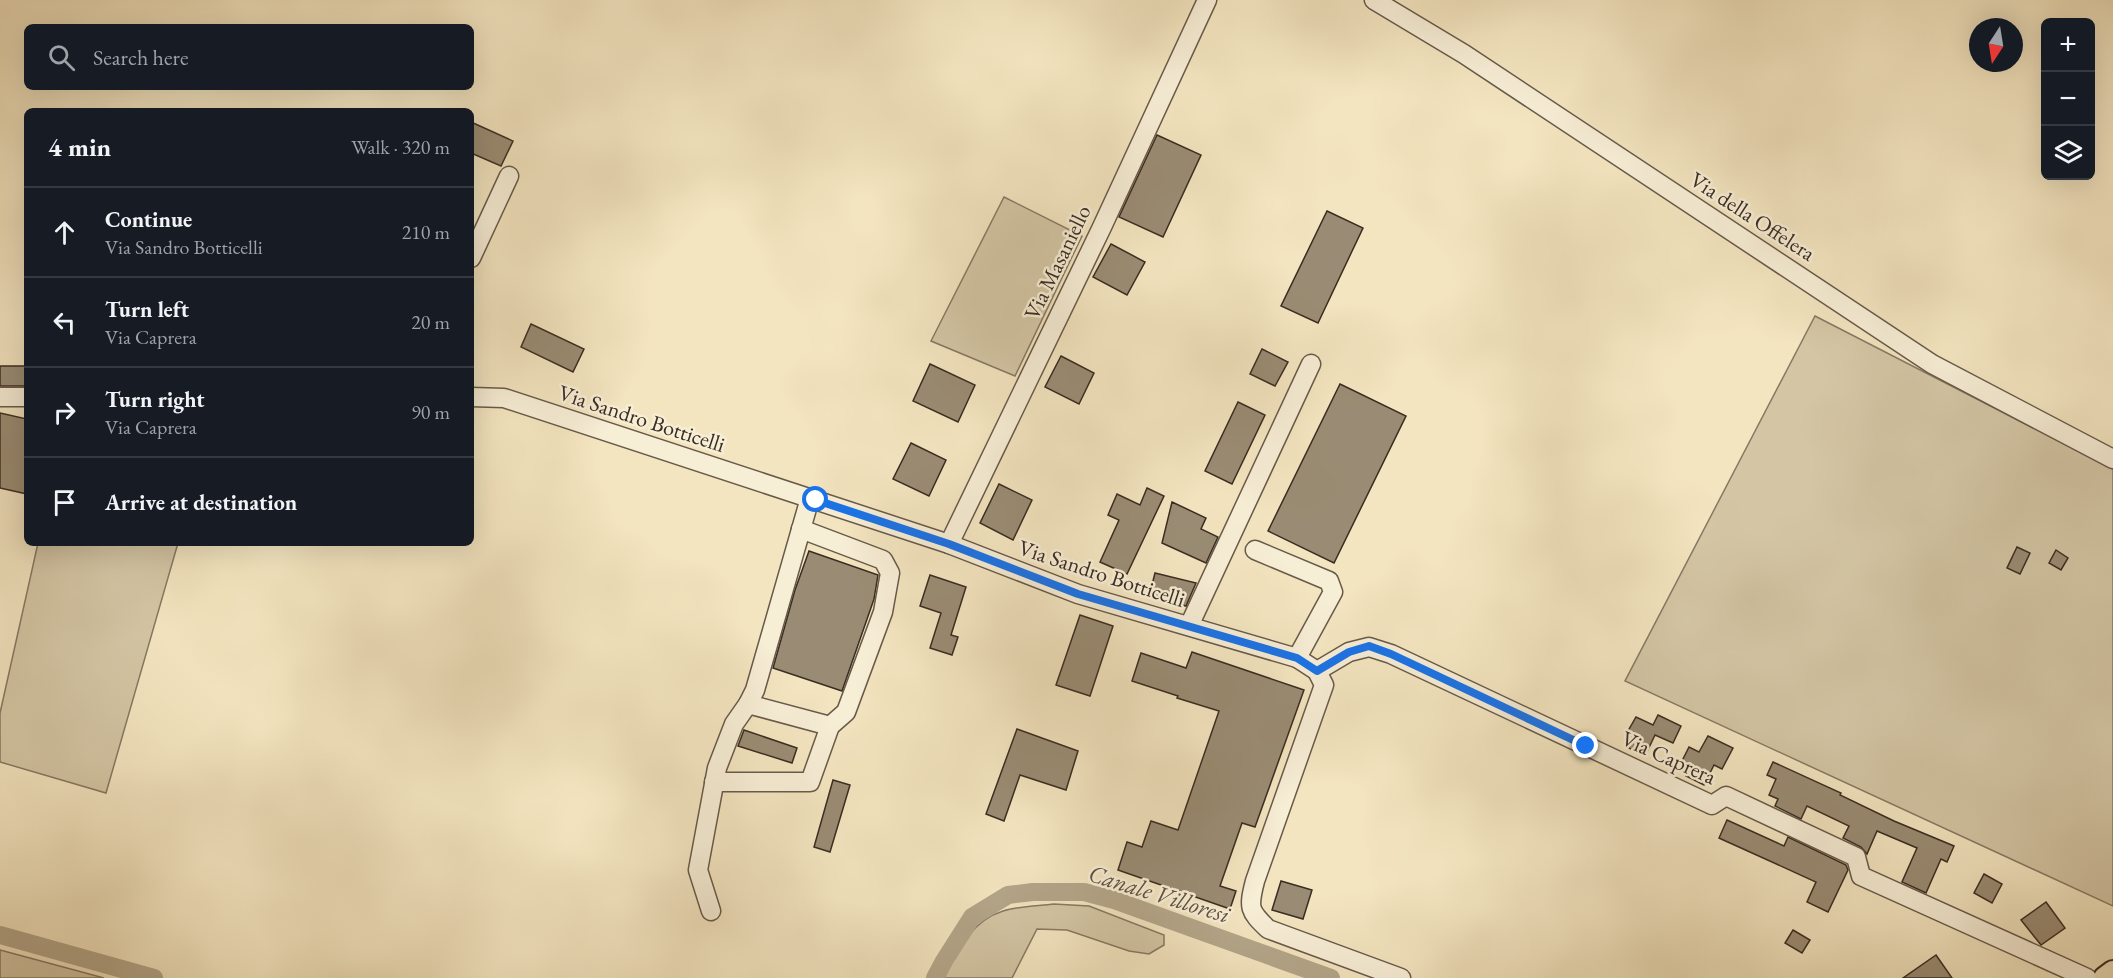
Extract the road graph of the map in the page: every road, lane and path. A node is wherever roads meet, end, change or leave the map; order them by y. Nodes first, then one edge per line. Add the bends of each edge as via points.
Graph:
1 (1207, 0) edge
2 (1374, 0) edge
3 (509, 176) dead end
4 (474, 252) edge
5 (1311, 364) dead end
6 (0, 397) edge
7 (24, 397) edge
8 (474, 397) edge
9 (2113, 459) edge
10 (810, 498) junction
11 (801, 529) junction
12 (949, 544) junction
13 (1256, 550) dead end
14 (1189, 627) junction
15 (1297, 658) junction
16 (1317, 671) junction
17 (748, 704) junction
18 (830, 726) junction
19 (714, 782) junction
20 (711, 911) dead end
21 (2113, 972) edge
22 (1401, 978) edge
23 (2087, 978) edge
24 (2105, 978) edge

1 - 12 street, Via Masaniello
2 - 9 street, Via della Offelera via 1464,54 1932,364
3 - 4 street
5 - 14 street
6 - 7 street
8 - 10 street, Via Sandro Botticelli via 504,398
10 - 11 street
10 - 12 street, Via Sandro Botticelli
11 - 17 street
11 - 18 street via 883,560 890,573 883,612 846,712
12 - 14 street, Via Sandro Botticelli via 1078,594
13 - 15 street via 1329,582 1333,592
14 - 15 street, Via Sandro Botticelli
15 - 16 street, Via Sandro Botticelli
16 - 22 street via 1324,685 1255,881 1253,915 1268,929
16 - 23 street, Via Caprera via 1349,652 1369,646 1391,654 1712,806 1726,796 1736,800 1856,857 1861,876
17 - 18 street
17 - 19 street via 734,724
18 - 19 street via 810,782
19 - 20 street via 698,870
21 - 24 main road

